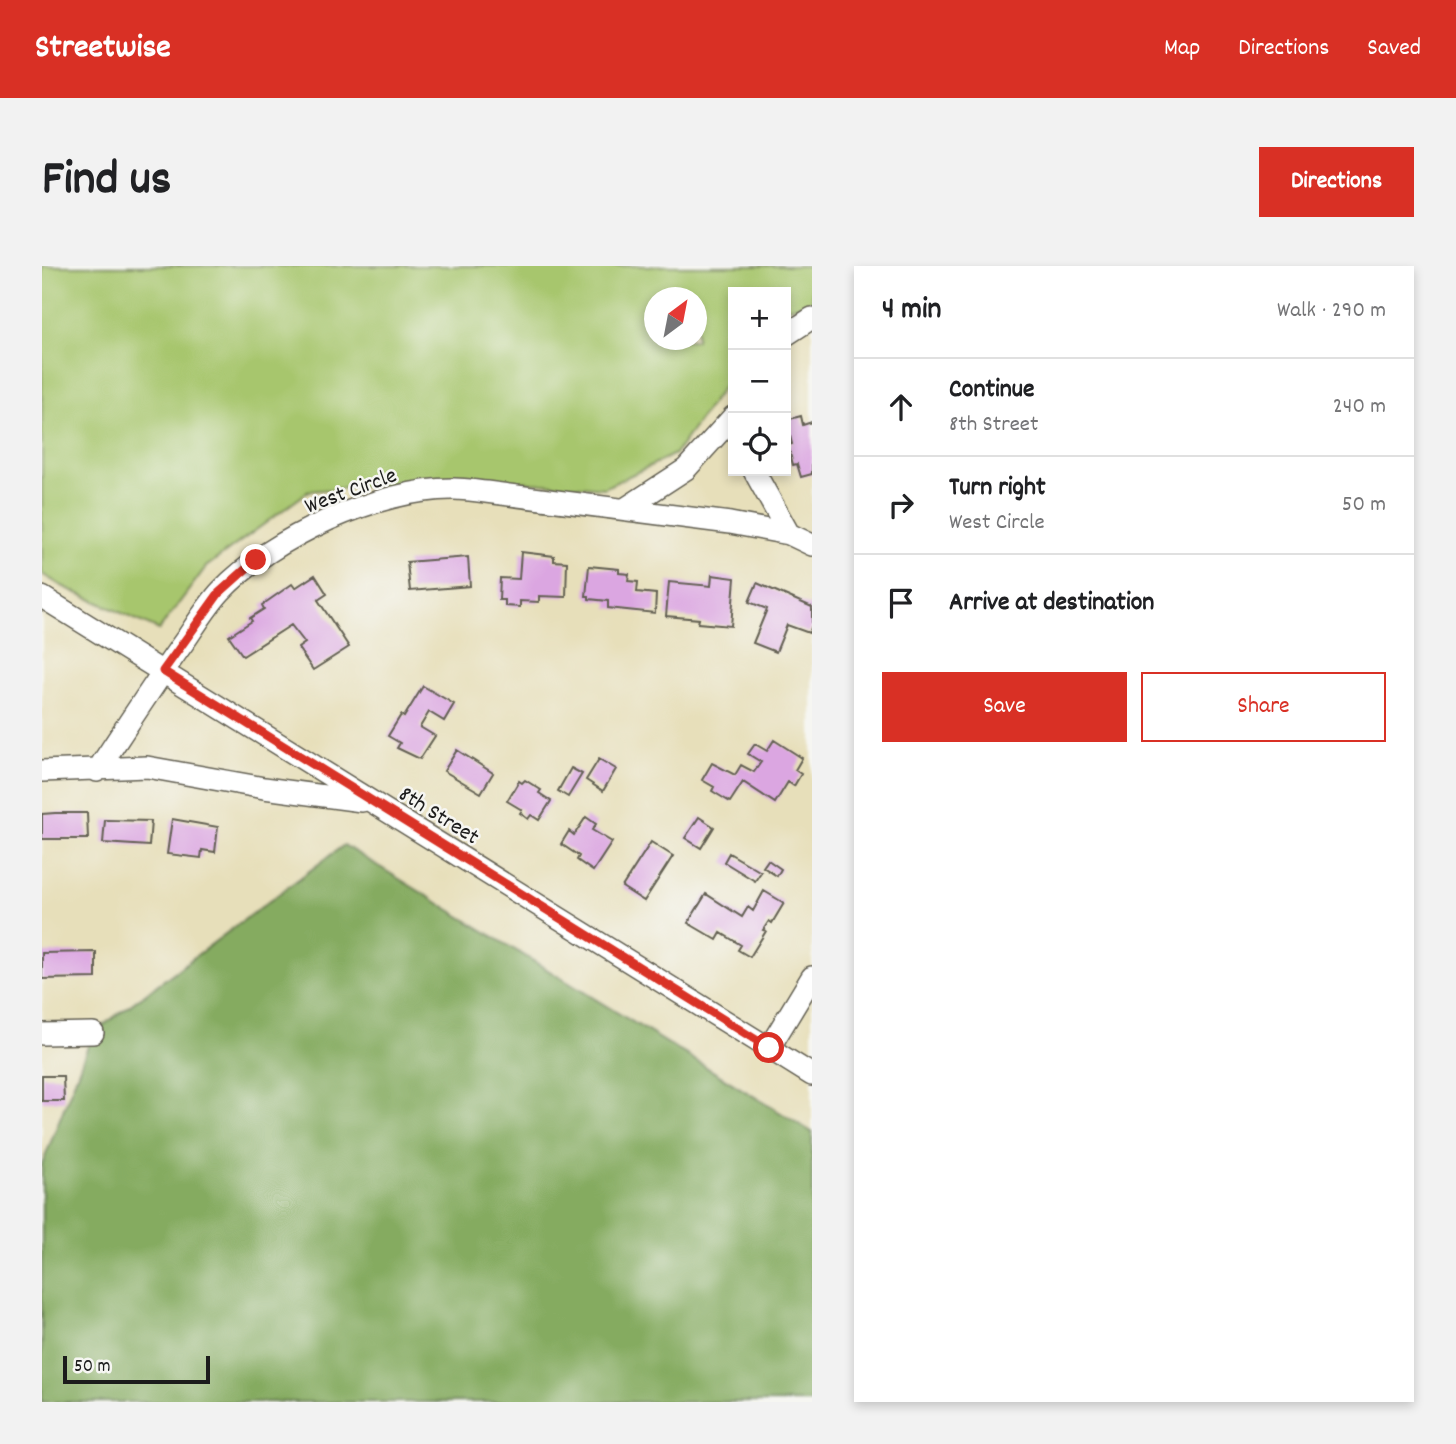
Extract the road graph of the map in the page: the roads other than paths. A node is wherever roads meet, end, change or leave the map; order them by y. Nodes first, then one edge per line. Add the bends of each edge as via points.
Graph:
1 (812, 318) edge
2 (791, 332) edge
3 (728, 423) edge
4 (757, 476) edge
5 (626, 508) junction
6 (789, 534) junction
7 (812, 545) edge
8 (42, 597) edge
9 (163, 671) junction
10 (42, 771) edge
11 (97, 771) junction
12 (371, 802) junction
13 (812, 977) edge
14 (93, 1033) dead end
15 (42, 1034) edge
16 (769, 1048) junction
17 (812, 1075) edge

1 - 2 street
3 - 5 street via 686,469
4 - 6 street
5 - 6 street, West Circle
5 - 9 street, West Circle via 455,489 383,500 342,514 256,560 219,593
6 - 7 street, West Circle
8 - 9 street, 8th Street
9 - 11 street, West Circle
9 - 12 street, 8th Street
10 - 11 street
11 - 12 street via 147,767
12 - 16 street, 8th Street
13 - 16 street
14 - 15 street
16 - 17 street, 8th Street

